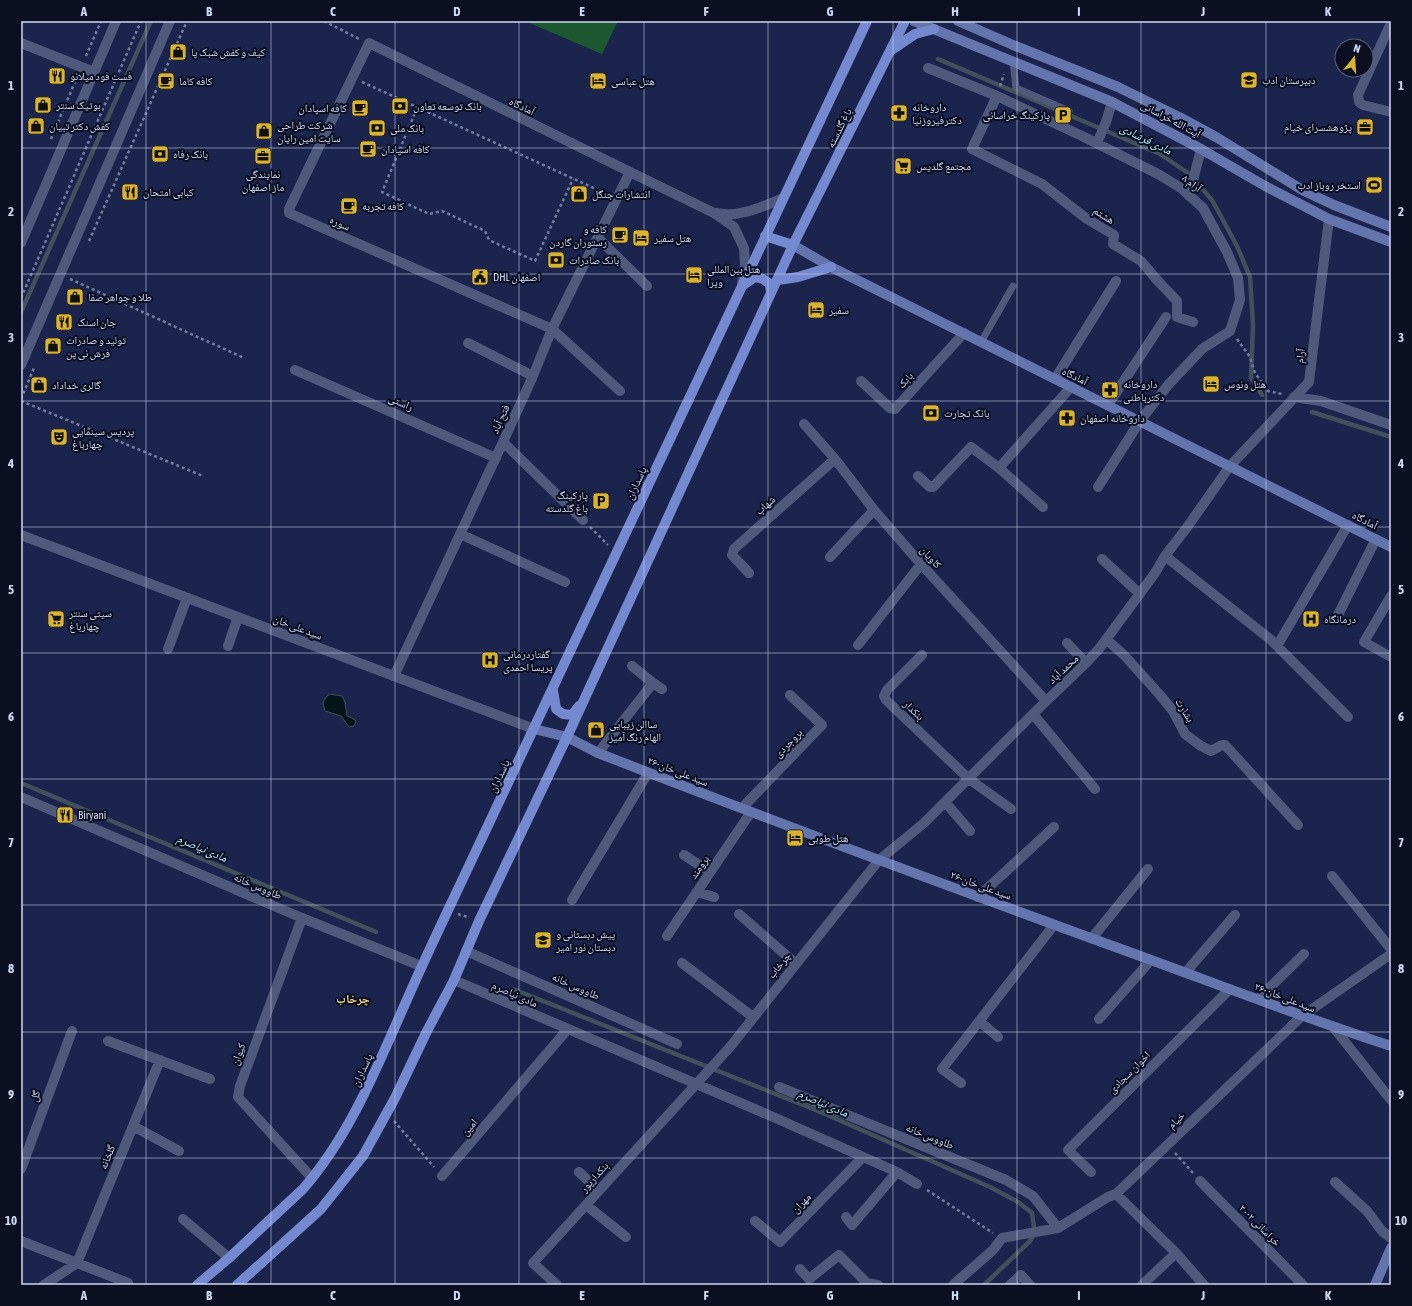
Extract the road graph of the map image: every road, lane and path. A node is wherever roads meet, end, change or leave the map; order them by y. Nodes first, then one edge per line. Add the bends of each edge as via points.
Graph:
1 (101, 21) edge
2 (116, 21) edge
3 (141, 21) edge
4 (170, 21) edge
5 (187, 21) edge
6 (324, 21) edge
7 (866, 21) edge
8 (905, 21) edge
9 (914, 21) edge
10 (959, 21) edge
11 (1391, 23) edge
12 (934, 29) junction
13 (21, 43) edge
14 (369, 44) junction
15 (890, 52) junction
16 (1010, 60) junction
17 (81, 67) junction
18 (928, 68) dead end
19 (94, 72) junction
20 (353, 78) junction
21 (997, 96) junction
22 (1112, 102) junction
23 (417, 108) junction
24 (1069, 111) dead end
25 (1391, 112) edge
26 (1097, 143) junction
27 (48, 145) dead end
28 (1201, 149) junction
29 (630, 172) junction
30 (573, 179) junction
31 (1189, 196) junction
32 (617, 198) junction
33 (783, 198) junction
34 (711, 211) junction
35 (1329, 219) junction
36 (1391, 227) edge
37 (765, 236) junction
38 (22, 238) edge
39 (598, 238) junction
40 (1391, 242) edge
41 (88, 244) dead end
42 (793, 245) junction
43 (831, 267) junction
44 (75, 273) dead end
45 (60, 274) junction
46 (72, 280) junction
47 (778, 280) junction
48 (1116, 280) dead end
49 (647, 286) dead end
50 (742, 286) junction
51 (1012, 286) dead end
52 (771, 294) junction
53 (21, 298) edge
54 (1166, 317) dead end
55 (1193, 322) dead end
56 (552, 329) junction
57 (1230, 331) junction
58 (964, 333) junction
59 (981, 342) junction
60 (468, 343) dead end
61 (244, 358) dead end
62 (36, 364) dead end
63 (21, 365) edge
64 (295, 370) dead end
65 (533, 376) junction
66 (1055, 379) junction
67 (861, 381) dead end
68 (1071, 387) junction
69 (620, 391) dead end
70 (1294, 398) junction
71 (21, 400) edge
72 (1108, 405) junction
73 (1140, 421) junction
74 (804, 424) dead end
75 (1391, 425) edge
76 (503, 442) junction
77 (496, 458) junction
78 (835, 459) junction
79 (1230, 466) junction
80 (998, 468) junction
81 (202, 476) dead end
82 (918, 476) dead end
83 (1098, 487) dead end
84 (1043, 507) dead end
85 (874, 510) junction
86 (583, 520) joint
87 (1348, 525) junction
88 (460, 534) junction
89 (21, 536) edge
90 (1376, 539) junction
91 (1391, 547) edge
92 (617, 554) junction
93 (1165, 556) junction
94 (830, 557) dead end
95 (1102, 559) dead end
96 (921, 564) junction
97 (749, 573) dead end
98 (565, 582) dead end
99 (1140, 594) junction
100 (1391, 596) edge
101 (188, 598) junction
102 (238, 617) junction
103 (1337, 617) dead end
104 (1107, 640) junction
105 (1067, 643) dead end
106 (858, 645) dead end
107 (228, 646) dead end
108 (1277, 646) junction
109 (168, 649) dead end
110 (922, 655) dead end
111 (1391, 657) edge
112 (1086, 663) junction
113 (632, 666) dead end
114 (394, 676) junction
115 (653, 683) junction
116 (662, 689) dead end
117 (553, 690) junction
118 (790, 695) dead end
119 (585, 697) junction
120 (1046, 701) junction
121 (1033, 714) junction
122 (1348, 716) dead end
123 (534, 729) junction
124 (567, 737) junction
125 (598, 754) junction
126 (648, 773) junction
127 (969, 779) junction
128 (1095, 789) dead end
129 (21, 797) edge
130 (945, 802) junction
131 (1011, 809) dead end
132 (747, 810) junction
133 (1298, 825) dead end
134 (1054, 827) dead end
135 (970, 831) dead end
136 (684, 855) dead end
137 (879, 860) junction
138 (1148, 869) dead end
139 (710, 872) junction
140 (1332, 876) dead end
141 (697, 892) junction
142 (714, 897) dead end
143 (978, 897) junction
144 (572, 900) dead end
145 (448, 911) junction
146 (739, 914) dead end
147 (1234, 915) dead end
148 (302, 918) junction
149 (479, 920) junction
150 (1054, 925) junction
151 (667, 936) dead end
152 (1092, 938) junction
153 (1391, 949) edge
154 (466, 951) junction
155 (1304, 954) dead end
156 (1391, 954) edge
157 (1151, 960) junction
158 (682, 963) dead end
159 (796, 964) junction
160 (421, 966) junction
161 (1186, 972) junction
162 (454, 980) junction
163 (1230, 989) junction
164 (1258, 999) junction
165 (1302, 1016) junction
166 (753, 1017) junction
167 (1099, 1019) dead end
168 (979, 1021) junction
169 (1334, 1028) junction
170 (567, 1030) junction
171 (72, 1031) dead end
172 (998, 1036) dead end
173 (108, 1041) dead end
174 (677, 1044) dead end
175 (1391, 1046) edge
176 (160, 1060) junction
177 (210, 1078) dead end
178 (961, 1082) dead end
179 (696, 1084) junction
180 (779, 1087) dead end
181 (1391, 1100) edge
182 (387, 1113) junction
183 (133, 1126) junction
184 (1168, 1145) junction
185 (179, 1150) dead end
186 (862, 1158) junction
187 (21, 1169) edge
188 (579, 1172) dead end
189 (897, 1172) junction
190 (1091, 1172) dead end
191 (442, 1176) joint
192 (312, 1178) junction
193 (1200, 1181) joint
194 (1335, 1182) dead end
195 (918, 1184) joint
196 (598, 1190) junction
197 (1116, 1194) junction
198 (586, 1205) junction
199 (846, 1217) dead end
200 (183, 1218) dead end
201 (756, 1221) dead end
202 (1058, 1228) junction
203 (626, 1237) dead end
204 (1002, 1238) junction
205 (1391, 1238) edge
206 (21, 1241) edge
207 (1391, 1248) edge
208 (1176, 1254) junction
209 (230, 1258) junction
210 (77, 1264) junction
211 (800, 1269) dead end
212 (128, 1283) dead end
213 (44, 1285) edge
214 (197, 1285) edge
215 (238, 1285) edge
216 (557, 1285) edge
217 (878, 1285) edge
218 (954, 1285) edge
219 (1010, 1285) edge
220 (1030, 1285) edge
221 (1142, 1285) edge
222 (1204, 1285) edge
223 (1303, 1285) edge
224 (1375, 1285) edge

1 - 17 path
2 - 19 street
3 - 53 path
4 - 45 street
5 - 41 path
6 - 14 path
7 - 33 main road, باغ گلدسته
8 - 15 main road, باغ گلدسته
9 - 12 main road, آیت الله خراسانی
10 - 36 main road, آیت الله خراسانی via 1124,90 1216,137 1304,191 1334,206
11 - 25 street via 1358,94 1359,102 1363,105
12 - 15 main road via 915,34
12 - 16 main road, آیت الله خراسانی
13 - 17 street
14 - 20 street, سوره
14 - 29 street, آمادگاه
15 - 42 main road, باغ گلدسته
16 - 21 path
16 - 22 main road, آیت الله خراسانی
16 - 24 lane via 1016,88
17 - 19 street
17 - 27 path
18 - 21 street, ۸ آرام
19 - 38 street
20 - 23 path
20 - 56 street, سوره via 289,209 291,214
21 - 26 street, ۸ آرام
21 - 55 street, هشتم via 972,149 1042,184 1087,219 1114,235 1113,244 1141,261 1177,301 1177,317
22 - 26 street
22 - 28 main road, آیت الله خراسانی
23 - 30 path
23 - 30 path via 382,192 428,214 442,211 484,231 489,240 535,261
26 - 31 street, ۸ آرام via 1158,174
28 - 31 street
28 - 35 main road, آیت الله خراسانی
29 - 32 street, فتح آباد
29 - 34 street, آمادگاه
30 - 32 path
31 - 57 street, ۸ آرام via 1204,208 1238,278 1240,300
32 - 39 street, فتح آباد
33 - 34 street, آمادگاه via 757,209 727,215
33 - 37 main road, باغ گلدسته
34 - 50 street, آمادگاه via 734,227 744,248
35 - 40 main road, آیت الله خراسانی
35 - 70 street, آرام via 1308,382
37 - 42 main road
37 - 50 main road, پاسداران
39 - 49 street
39 - 56 street, فتح آباد
42 - 43 main road, آمادگاه
42 - 47 main road
43 - 47 main road
43 - 58 main road, آمادگاه
44 - 46 path
45 - 46 path
45 - 63 street
46 - 61 path
47 - 52 main road
48 - 66 street
50 - 52 main road via 755,277 763,279 770,284
50 - 92 main road, پاسداران
51 - 59 lane
52 - 119 main road
54 - 72 street
56 - 65 street, فتح آباد
56 - 69 street, سوره
57 - 70 path via 1250,357 1255,371 1268,391
57 - 73 street via 1202,349 1168,385
58 - 59 main road, آمادگاه
58 - 67 street, بابک via 895,409 890,408
59 - 66 main road, آمادگاه
60 - 65 street
62 - 71 path
64 - 77 street, راستی
65 - 76 street, فتح آباد
66 - 68 main road, آمادگاه
68 - 72 main road, آمادگاه
68 - 80 street
70 - 75 street via 1321,401
70 - 79 street, آرام
71 - 81 path
72 - 73 main road, آمادگاه
73 - 79 main road, آمادگاه
73 - 83 street
74 - 78 street, کاویان
76 - 77 street, فتح آباد
76 - 86 street
77 - 88 street, فتح آباد
78 - 85 street, کاویان
78 - 97 street, شهاب via 734,549 732,555
79 - 87 main road, آمادگاه
79 - 93 street, محمد آباد
80 - 82 street via 971,447 933,487
80 - 84 street
85 - 94 street
85 - 96 street, کاویان
86 - 92 path
87 - 90 main road, آمادگاه
87 - 108 street
88 - 98 street
88 - 114 street, فتح آباد
89 - 101 street, سید علی خان
90 - 91 main road, آمادگاه
90 - 103 street
92 - 117 main road, پاسداران
93 - 99 street, محمد آباد
93 - 108 street
95 - 99 street
96 - 106 street
96 - 120 street, کاویان
99 - 104 street, محمد آباد
100 - 111 street via 1364,642
101 - 102 street, سید علی خان
101 - 109 street
102 - 107 street
102 - 114 street, سید علی خان
104 - 112 street, محمد آباد
104 - 133 street, بشارت via 1160,695 1173,711 1185,734 1206,750 1227,746
105 - 112 street
108 - 122 street
110 - 127 street, بنکدار via 884,696
112 - 120 street, محمد آباد
113 - 115 street
114 - 123 street, سید علی خان
115 - 116 street
115 - 125 street
117 - 119 main road via 556,709 563,714 572,715
117 - 123 main road, پاسداران
118 - 132 street, بروجردی via 822,726
119 - 124 main road
120 - 121 street, محمد آباد
121 - 127 street, محمد آباد
121 - 128 street
123 - 124 main road, سید علی خان
123 - 145 main road, پاسداران
124 - 125 main road, ۲۶-سید علی خان
124 - 149 main road
125 - 126 main road, ۲۶-سید علی خان
126 - 132 main road, ۲۶-سید علی خان
126 - 144 street
127 - 130 street, محمد آباد
127 - 131 street
129 - 148 street, طاووس خانه
130 - 135 street
130 - 137 street, محمد آباد via 924,824
132 - 137 main road, ۲۶-سید علی خان
132 - 139 street, برومند
134 - 143 street
136 - 139 street
137 - 143 main road, ۲۶-سید علی خان
137 - 159 street, چرخاب
138 - 152 street
139 - 141 street, برومند
140 - 153 street
141 - 142 street
141 - 151 street, برومند
143 - 150 main road, ۲۶-سید علی خان
145 - 149 path
145 - 160 main road, پاسداران
146 - 159 street
147 - 161 street
148 - 160 street, طاووس خانه
148 - 192 street, کیوان via 238,1097
149 - 154 main road
150 - 152 main road, ۲۶-سید علی خان
150 - 168 street
152 - 157 main road, ۲۶-سید علی خان
154 - 162 main road
154 - 174 street, طاووس خانه
155 - 164 street
156 - 165 street, خیام
157 - 161 main road, ۲۶-سید علی خان
157 - 167 street
158 - 166 street
159 - 166 street, چرخاب
160 - 192 main road, پاسداران via 369,1086 340,1138
161 - 163 main road, ۲۶-سید علی خان
162 - 170 street, مادی نیاصرم
162 - 182 main road
163 - 164 main road, ۲۶-سید علی خان
163 - 190 street, اخوان سجادی via 1068,1150
164 - 165 main road, ۲۶-سید علی خان
165 - 169 main road, ۲۶-سید علی خان
165 - 184 street, خیام
166 - 179 street, چرخاب
168 - 172 street
168 - 178 street via 942,1069
169 - 175 main road, ۲۶-سید علی خان
169 - 181 street
170 - 179 street, مادی نیاصرم
170 - 191 street, امین
171 - 187 street, گل
173 - 176 street
176 - 177 street
176 - 183 street, گلخانه
179 - 186 street, مادی نیاصرم
179 - 196 street, بنکدارپور
180 - 202 street, طاووس خانه via 1006,1180 1033,1196
182 - 191 path
182 - 215 main road via 363,1156 321,1209
183 - 185 street
183 - 210 street, گلخانه
184 - 193 path
184 - 197 street, خیام
186 - 189 street, مادی نیاصرم
186 - 201 street, مهران via 780,1242
188 - 196 street
189 - 195 street, مادی نیاصرم
189 - 199 street via 852,1225
192 - 209 main road, پاسداران
193 - 223 street, ۲۰-خراسانی ۲
194 - 205 street via 1367,1211 1382,1231
195 - 204 path
196 - 198 street, بنکدارپور
197 - 202 street, خیام
197 - 208 street
198 - 203 street
198 - 216 street, بنکدارپور via 533,1263
200 - 209 street
202 - 204 street
204 - 218 street via 993,1250
206 - 210 street
207 - 224 main road
208 - 221 street
208 - 222 street
209 - 214 main road, پاسداران
210 - 212 street
210 - 213 street
211 - 217 street via 809,1279 839,1254 867,1282
219 - 220 street via 1021,1276

